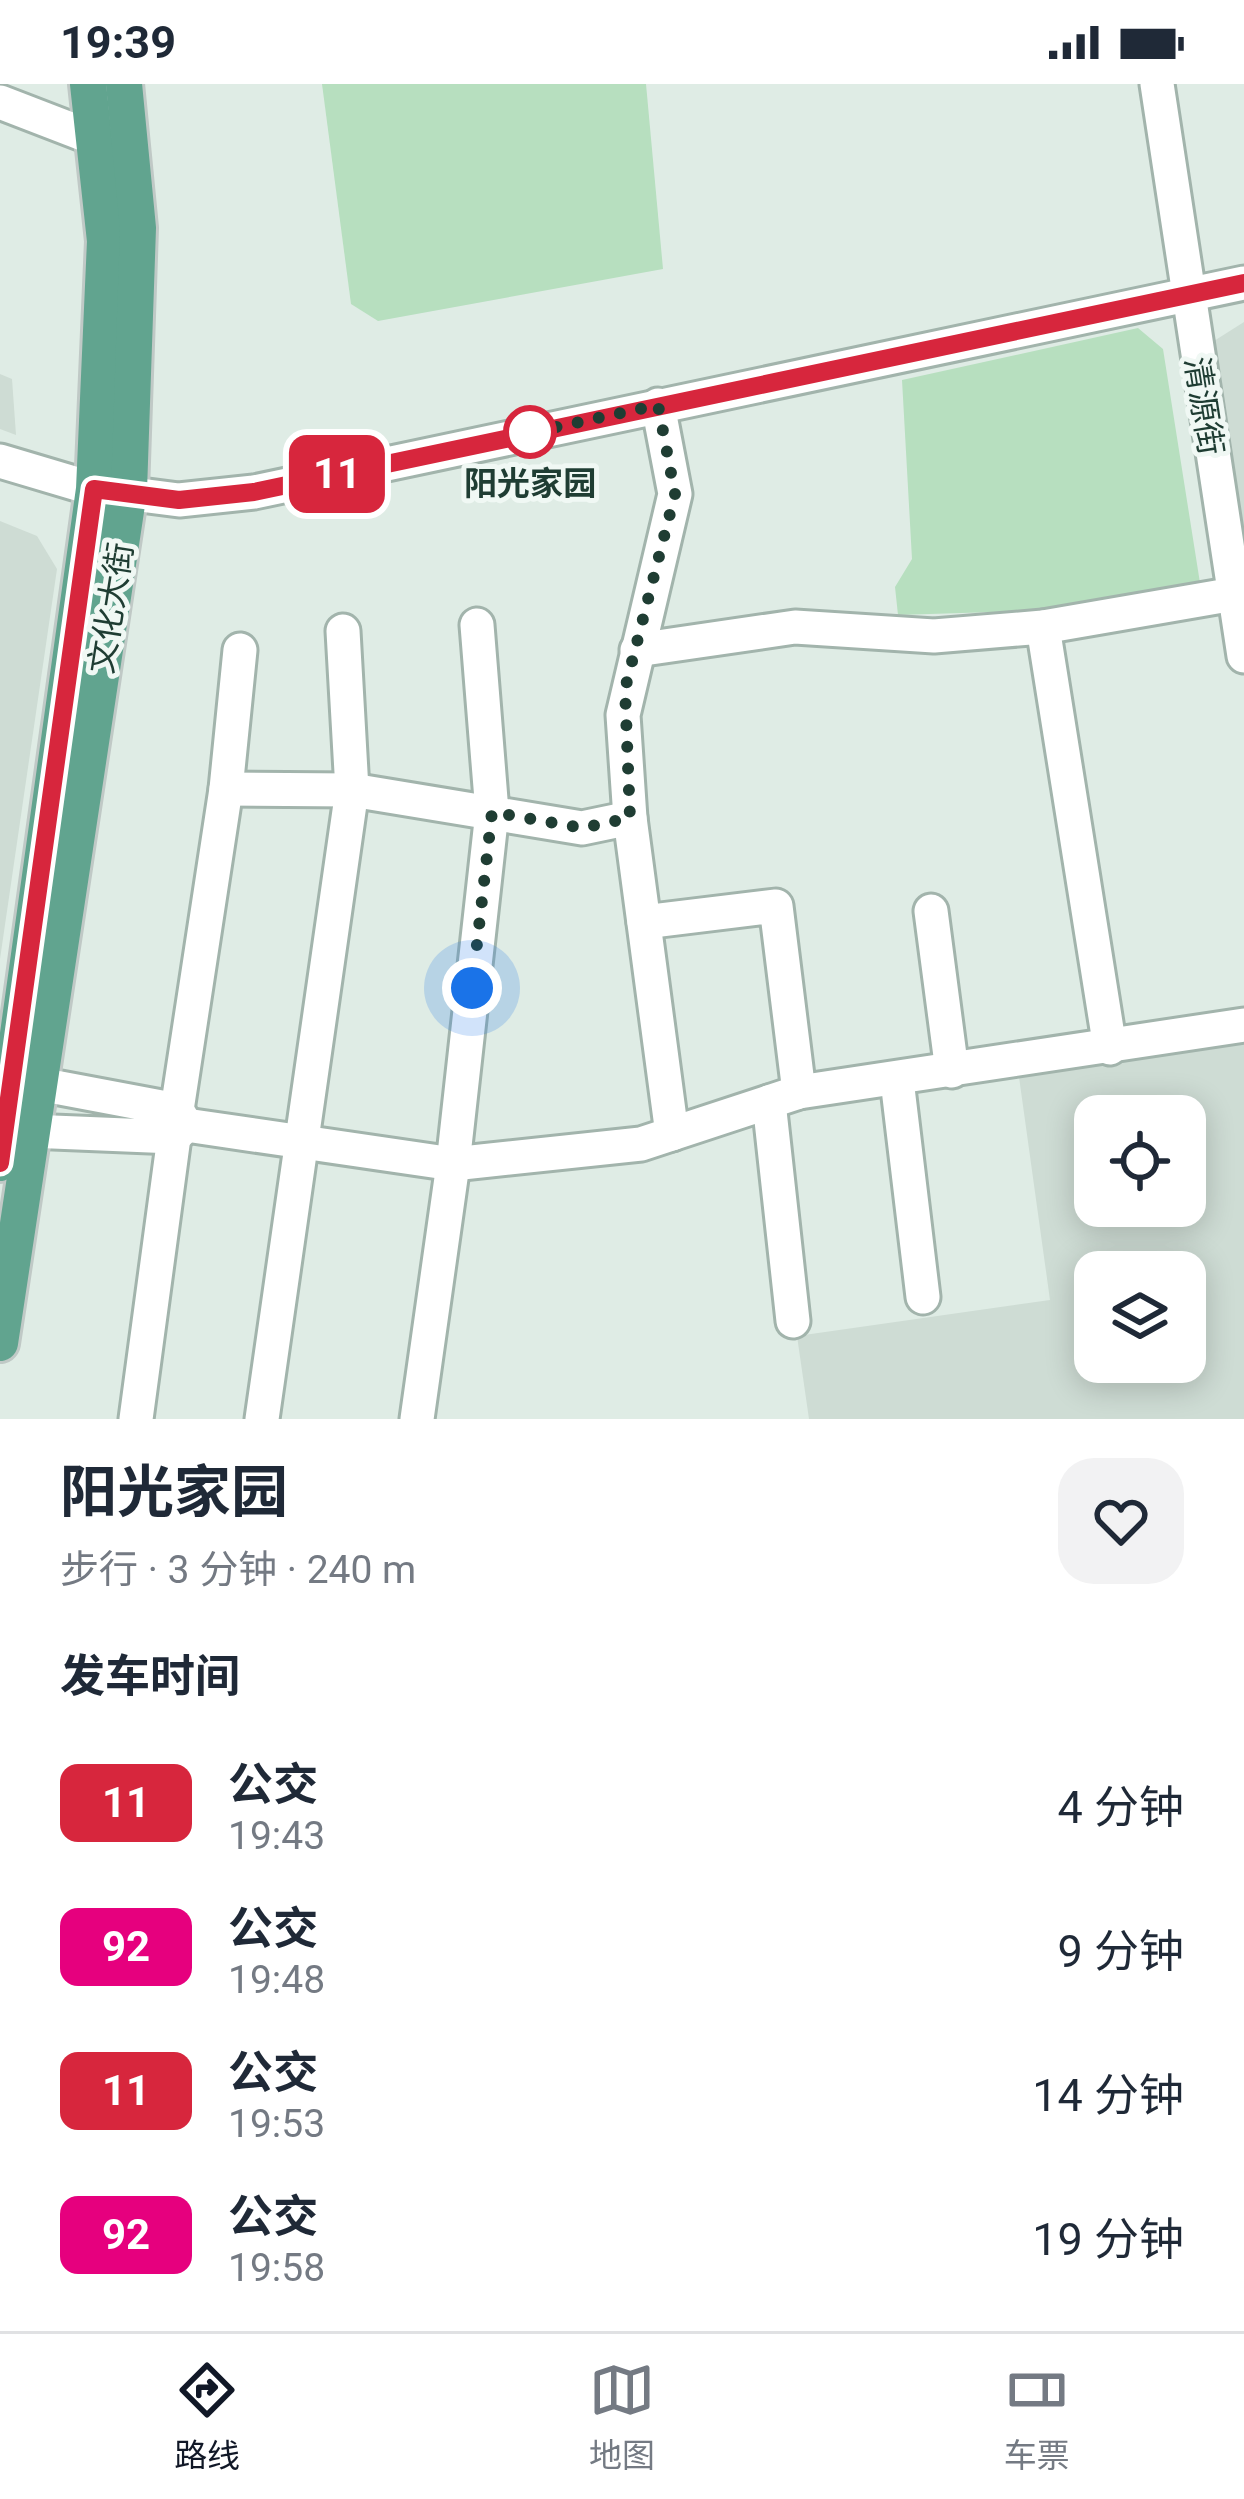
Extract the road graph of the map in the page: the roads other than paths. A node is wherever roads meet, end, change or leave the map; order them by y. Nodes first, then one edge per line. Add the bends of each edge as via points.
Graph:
1 (88, 84) edge
2 (124, 84) edge
3 (1157, 84) edge
4 (0, 102) edge
5 (96, 139) junction
6 (1244, 284) edge
7 (1186, 296) junction
8 (658, 405) junction
9 (0, 461) edge
10 (111, 490) junction
11 (1234, 594) junction
12 (477, 625) dead end
13 (1043, 627) junction
14 (343, 631) dead end
15 (240, 650) dead end
16 (637, 650) junction
17 (1244, 656) edge
18 (226, 789) junction
19 (352, 790) junction
20 (492, 812) junction
21 (630, 818) junction
22 (931, 911) dead end
23 (644, 922) junction
24 (1244, 1025) edge
25 (1110, 1048) junction
26 (952, 1071) junction
27 (897, 1080) junction
28 (39, 1084) junction
29 (784, 1097) junction
30 (179, 1124) junction
31 (29, 1130) junction
32 (673, 1134) junction
33 (302, 1142) junction
34 (0, 1163) edge
35 (453, 1164) junction
36 (923, 1297) dead end
37 (793, 1321) dead end
38 (0, 1343) edge
39 (136, 1419) edge
40 (262, 1419) edge
41 (417, 1419) edge

1 - 5 main road, 文化大街
2 - 10 main road, 文化大街 via 138,228
3 - 7 street, 清源街
4 - 5 street
5 - 10 main road, 文化大街
6 - 7 street
7 - 8 street
7 - 11 street, 清源街
8 - 10 street via 254,492 179,500
8 - 16 street via 675,494
9 - 10 street
10 - 28 main road, 文化大街
10 - 34 main road, 文化大街
11 - 13 street
11 - 17 street, 清源街
12 - 20 street
13 - 16 street via 934,636 795,627
13 - 25 street
14 - 19 street
15 - 18 street
16 - 21 street via 623,715
18 - 19 street
18 - 30 street
19 - 20 street
19 - 33 street
20 - 21 street via 582,828
20 - 35 street
21 - 23 street
22 - 26 street
23 - 29 street via 776,905
23 - 32 street
24 - 25 street
25 - 26 street
26 - 27 street
27 - 29 street
27 - 36 street
28 - 30 street
28 - 31 main road, 文化大街
29 - 32 street
29 - 37 street
30 - 31 street
30 - 33 street
30 - 39 street
31 - 38 main road, 文化大街
32 - 35 street
33 - 35 street
33 - 40 street
35 - 41 street

